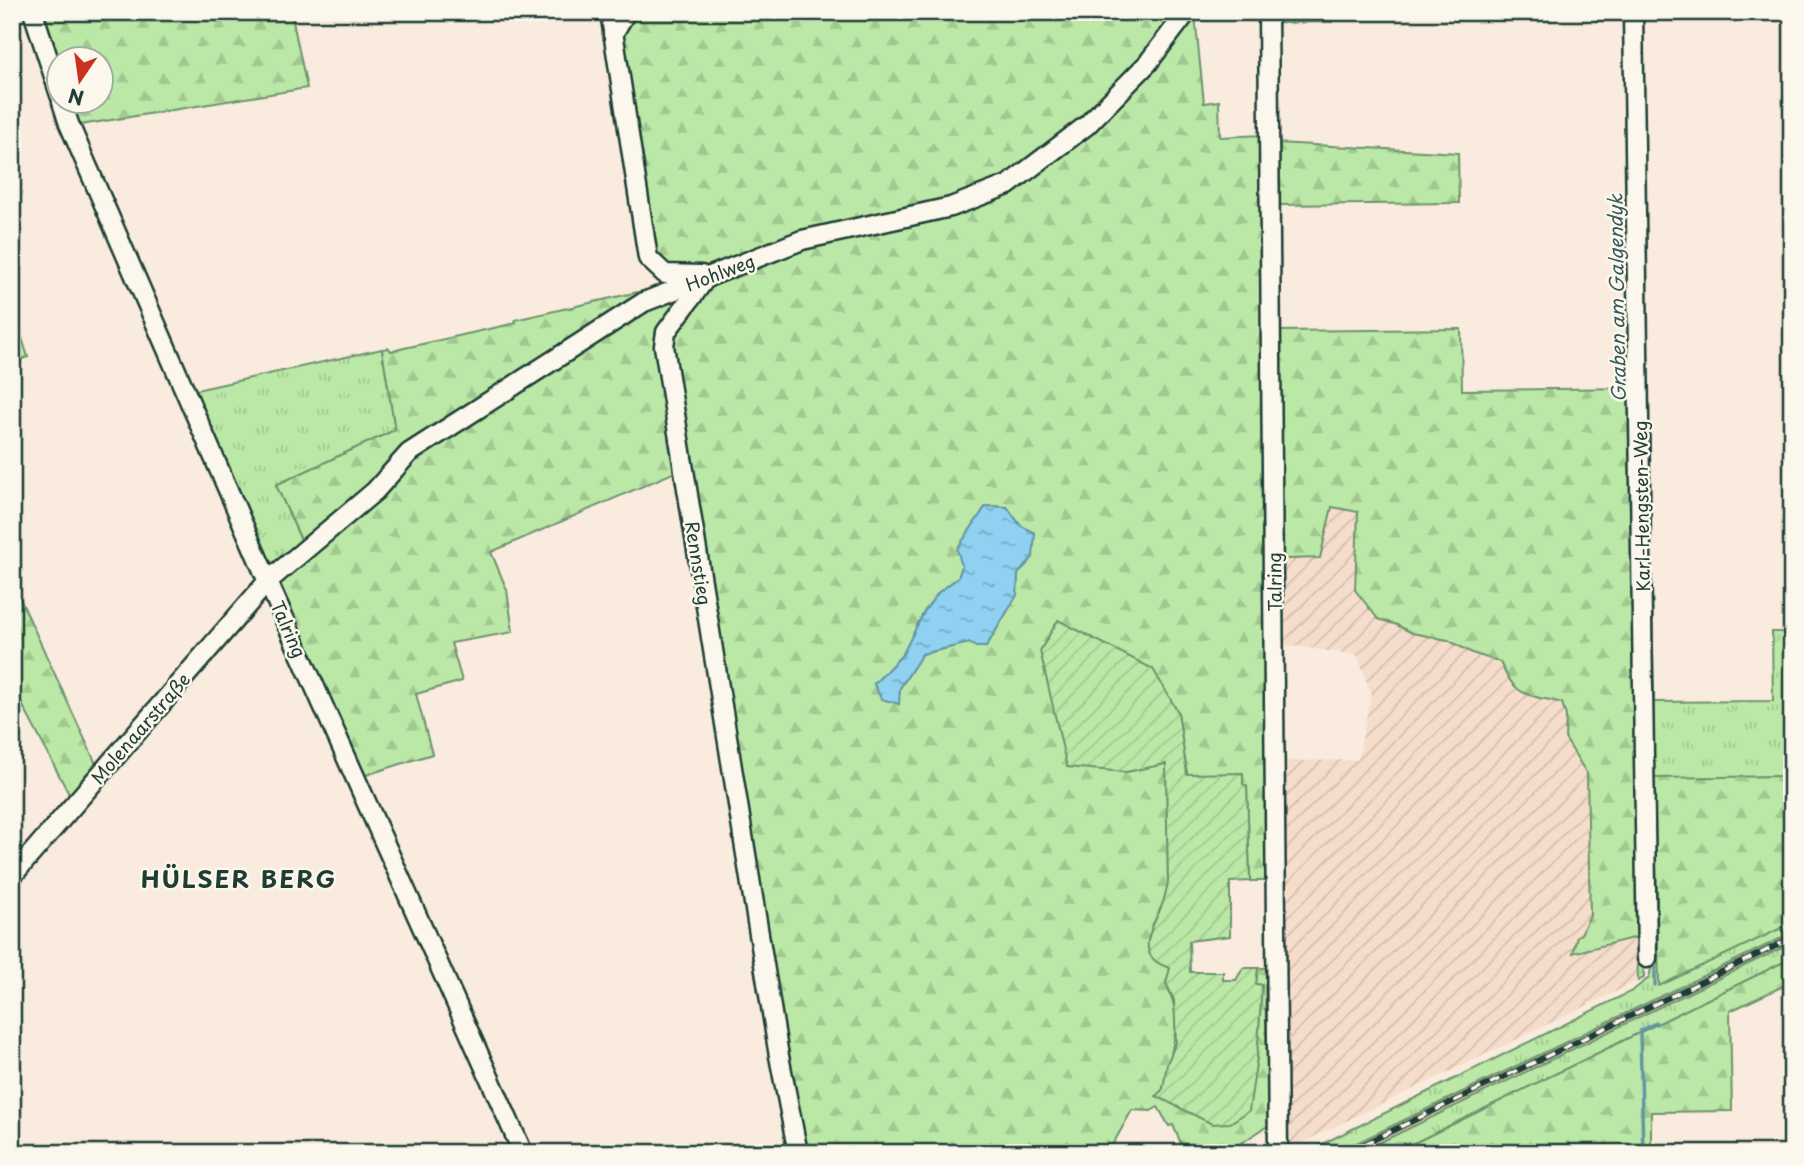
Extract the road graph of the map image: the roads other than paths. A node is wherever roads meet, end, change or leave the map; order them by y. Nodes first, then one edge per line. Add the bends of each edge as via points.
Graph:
1 (33, 12) edge
2 (610, 12) edge
3 (626, 12) edge
4 (1187, 12) edge
5 (1268, 12) edge
6 (1633, 12) edge
7 (613, 34) junction
8 (46, 52) edge
9 (67, 116) edge
10 (708, 275) junction
11 (268, 580) junction
12 (12, 876) edge
13 (1647, 958) dead end
14 (523, 1153) edge
15 (798, 1153) edge
16 (1278, 1153) edge

1 - 8 street
2 - 7 street
3 - 7 street
4 - 10 street, Hohlweg via 1147,64 1087,125 1008,185 951,207 803,240
5 - 16 street, Talring
6 - 13 street, Karl-Hengsten-Weg
7 - 10 street via 648,258 665,274
9 - 11 street, Talring
10 - 11 street, Hohlweg via 644,302 409,453 375,491
10 - 15 street, Rennstieg via 666,332 664,346
11 - 12 street, Molenaarstraße
11 - 14 street, Talring

